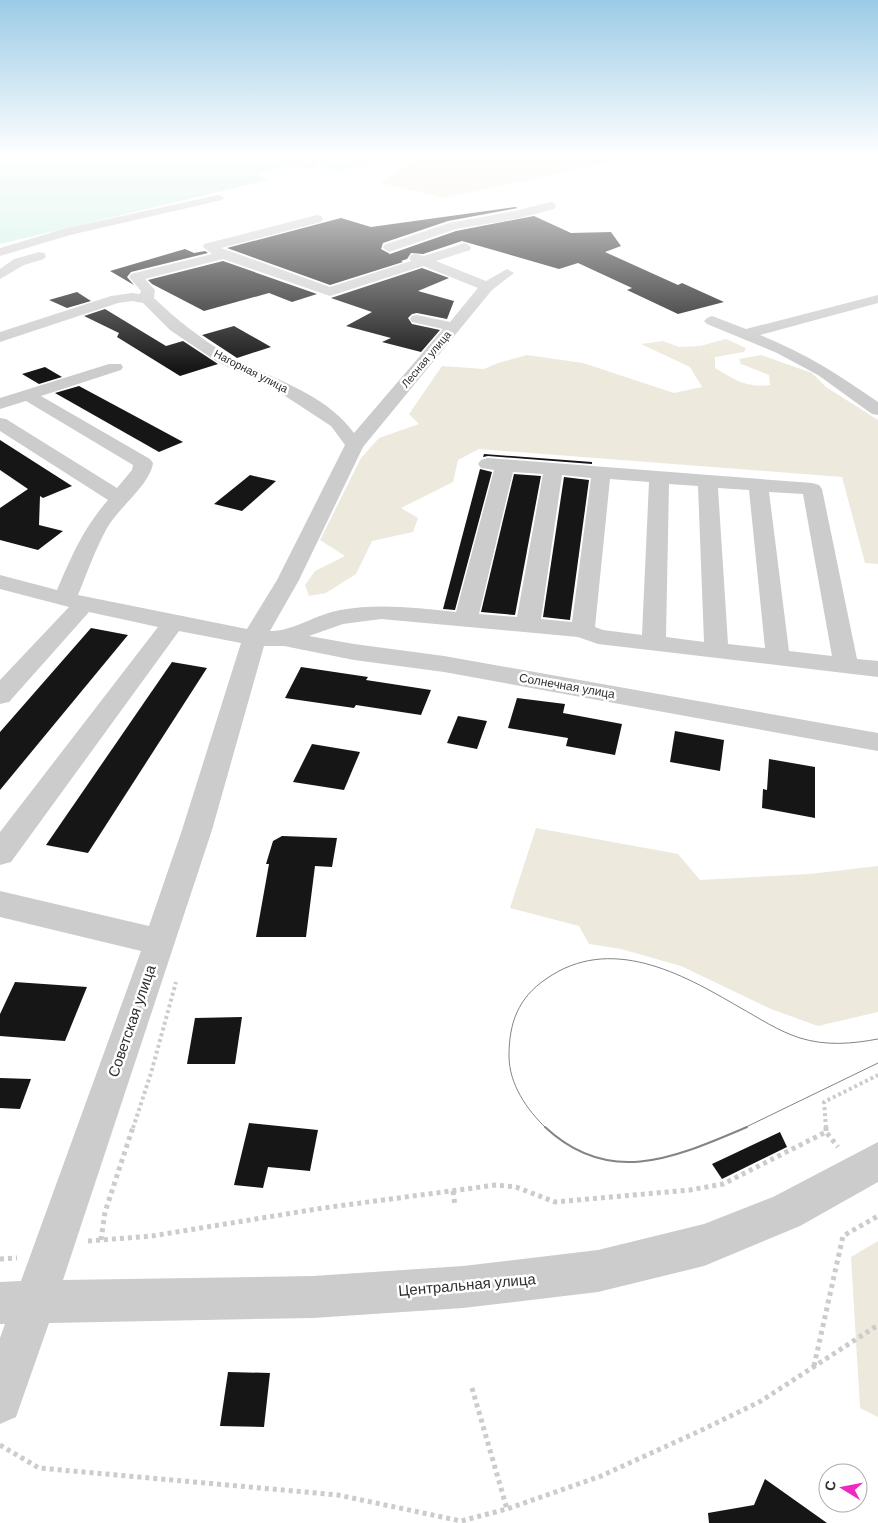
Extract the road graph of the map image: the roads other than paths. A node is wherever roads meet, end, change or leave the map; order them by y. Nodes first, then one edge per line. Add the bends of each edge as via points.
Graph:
1 (93, 226) edge
2 (290, 226) edge
3 (453, 226) edge
4 (465, 247) dead end
5 (0, 252) edge
6 (54, 252) dead end
7 (224, 254) junction
8 (424, 262) junction
9 (507, 273) dead end
10 (0, 275) edge
11 (487, 288) junction
12 (146, 298) junction
13 (878, 299) edge
14 (417, 320) dead end
15 (712, 321) dead end
16 (452, 327) junction
17 (747, 334) junction
18 (0, 337) edge
19 (115, 367) dead end
20 (27, 395) junction
21 (0, 404) edge
22 (878, 410) edge
23 (0, 423) edge
24 (88, 431) junction
25 (354, 445) junction
26 (41, 449) junction
27 (553, 470) junction
28 (601, 473) junction
29 (659, 477) junction
30 (708, 481) junction
31 (758, 485) junction
32 (119, 498) junction
33 (0, 582) edge
34 (75, 602) junction
35 (466, 618) junction
36 (173, 623) junction
37 (528, 624) junction
38 (583, 630) junction
39 (269, 638) junction
40 (654, 643) junction
41 (716, 650) junction
42 (778, 658) junction
43 (846, 666) junction
44 (878, 669) edge
45 (0, 696) edge
46 (878, 742) edge
47 (0, 854) edge
48 (0, 904) edge
49 (160, 942) junction
50 (878, 1161) edge
51 (17, 1303) edge
52 (0, 1401) edge

1 - 5 street
2 - 7 street via 209,247
3 - 8 street via 389,248
4 - 8 street
6 - 10 street via 19,262
7 - 8 street via 330,292
7 - 12 street, Нагорная улица via 136,276 148,290
8 - 11 street
9 - 11 street, Лесная улица
11 - 16 street, Лесная улица
12 - 18 street via 116,299
12 - 25 street, Нагорная улица via 175,326 222,358 282,386 337,422
13 - 17 street
14 - 16 street
15 - 17 street
16 - 25 street, Лесная улица
17 - 22 street via 824,372
19 - 20 street
20 - 21 street
20 - 24 street
23 - 26 street
24 - 26 street
24 - 32 street via 143,463 142,471
25 - 39 street, Лесная улица via 288,580
26 - 32 street
27 - 28 street
27 - 35 street via 497,465
27 - 37 street
28 - 29 street
28 - 38 street
29 - 30 street
29 - 40 street
30 - 31 street
30 - 41 street
31 - 42 street
31 - 43 street via 812,489
32 - 34 street via 90,539
33 - 34 street, Солнечная улица
34 - 36 street, Солнечная улица
34 - 45 street
35 - 37 street
35 - 39 street via 402,612 362,613
36 - 39 street, Солнечная улица
36 - 47 street
37 - 38 street
38 - 40 street via 598,637
39 - 46 street, Солнечная улица via 444,664
39 - 49 street, Советская улица via 197,830
40 - 41 street
41 - 42 street
42 - 43 street
43 - 44 street
48 - 49 street
49 - 51 street, Советская улица via 54,1244
50 - 51 street, Центральная улица via 786,1212 704,1246 598,1271 463,1287 313,1297
51 - 52 street, Советская улица

